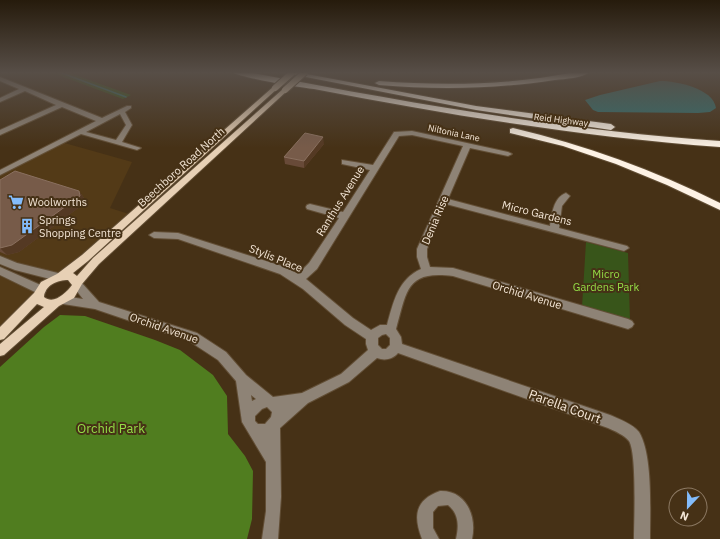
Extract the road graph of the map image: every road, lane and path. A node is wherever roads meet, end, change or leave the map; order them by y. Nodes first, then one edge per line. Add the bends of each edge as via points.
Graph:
1 (45, 97) edge
2 (265, 97) edge
3 (277, 97) edge
4 (361, 97) edge
5 (366, 97) edge
6 (420, 97) edge
7 (62, 104) junction
8 (129, 107) dead end
9 (119, 112) junction
10 (102, 121) junction
11 (0, 132) edge
12 (80, 132) junction
13 (397, 134) joint
14 (720, 136) edge
15 (118, 142) junction
16 (720, 144) edge
17 (467, 145) junction
18 (137, 148) dead end
19 (508, 154) dead end
20 (345, 162) dead end
21 (374, 168) junction
22 (0, 173) edge
23 (566, 196) dead end
24 (443, 201) junction
25 (310, 207) dead end
26 (720, 207) edge
27 (344, 216) junction
28 (554, 229) junction
29 (154, 235) dead end
30 (624, 248) dead end
31 (0, 260) edge
32 (15, 266) junction
33 (426, 270) junction
34 (0, 271) edge
35 (59, 277) junction
36 (19, 278) junction
37 (300, 279) junction
38 (77, 284) junction
39 (40, 292) junction
40 (60, 301) junction
41 (95, 305) junction
42 (628, 324) dead end
43 (390, 332) junction
44 (0, 335) edge
45 (372, 336) junction
46 (397, 347) junction
47 (0, 351) edge
48 (376, 351) junction
49 (242, 379) junction
50 (303, 399) junction
51 (270, 402) junction
52 (248, 415) junction
53 (275, 425) junction
54 (256, 431) junction
55 (272, 460) junction
56 (270, 539) edge
57 (430, 539) edge
58 (464, 539) edge
59 (642, 539) edge

1 - 7 street
2 - 35 main road, Beechboro Road North, bridge via 85,258
3 - 38 main road, Beechboro Road North, bridge via 96,261
4 - 26 highway via 550,139 633,168
5 - 16 highway, Reid Highway via 546,128
6 - 14 highway, Reid Highway via 517,115 621,128
7 - 10 street
7 - 11 street
8 - 9 street
9 - 10 street
9 - 15 street via 123,113 129,125
10 - 12 street
12 - 15 street
12 - 22 street
13 - 17 street, Niltonia Lane via 412,133
13 - 21 street, Ranthus Avenue
15 - 18 street
17 - 19 street, Niltonia Lane
17 - 24 street, Denia Rise
20 - 21 street
21 - 27 street, Ranthus Avenue
23 - 28 street via 558,205
24 - 28 street, Micro Gardens
24 - 33 street, Denia Rise via 422,249
25 - 27 street
27 - 37 street, Ranthus Avenue via 314,266
28 - 30 street, Micro Gardens
29 - 37 street, Stylis Place via 178,236 265,264
31 - 32 street
32 - 35 street
32 - 36 street
33 - 42 street, Orchid Avenue via 453,272
33 - 43 street via 414,274 408,281
34 - 36 street
35 - 38 main road via 70,276
35 - 39 main road, Beechboro Road North via 48,282
36 - 39 street
37 - 45 street, Stylis Place via 350,323
38 - 40 main road, Beechboro Road North via 73,293
38 - 41 street, Orchid Avenue
39 - 40 main road via 41,301
39 - 44 main road
40 - 41 street, Orchid Avenue
40 - 47 main road
41 - 49 street, Orchid Avenue via 193,337 222,356
43 - 45 street via 378,332
43 - 46 street via 396,338
45 - 48 street via 371,344
46 - 48 street via 388,354
46 - 59 street, Parella Court via 610,422 626,430 633,437 639,452
48 - 50 street via 345,378
49 - 51 street, Orchid Avenue
49 - 52 street
50 - 51 street
50 - 53 street
51 - 52 street via 258,403
51 - 53 street via 278,410
52 - 54 street via 249,424
53 - 54 street via 265,431
53 - 55 street
54 - 55 street
55 - 56 street via 275,493
57 - 58 street via 424,524 424,514 433,500 441,498 450,499 463,512 467,526

